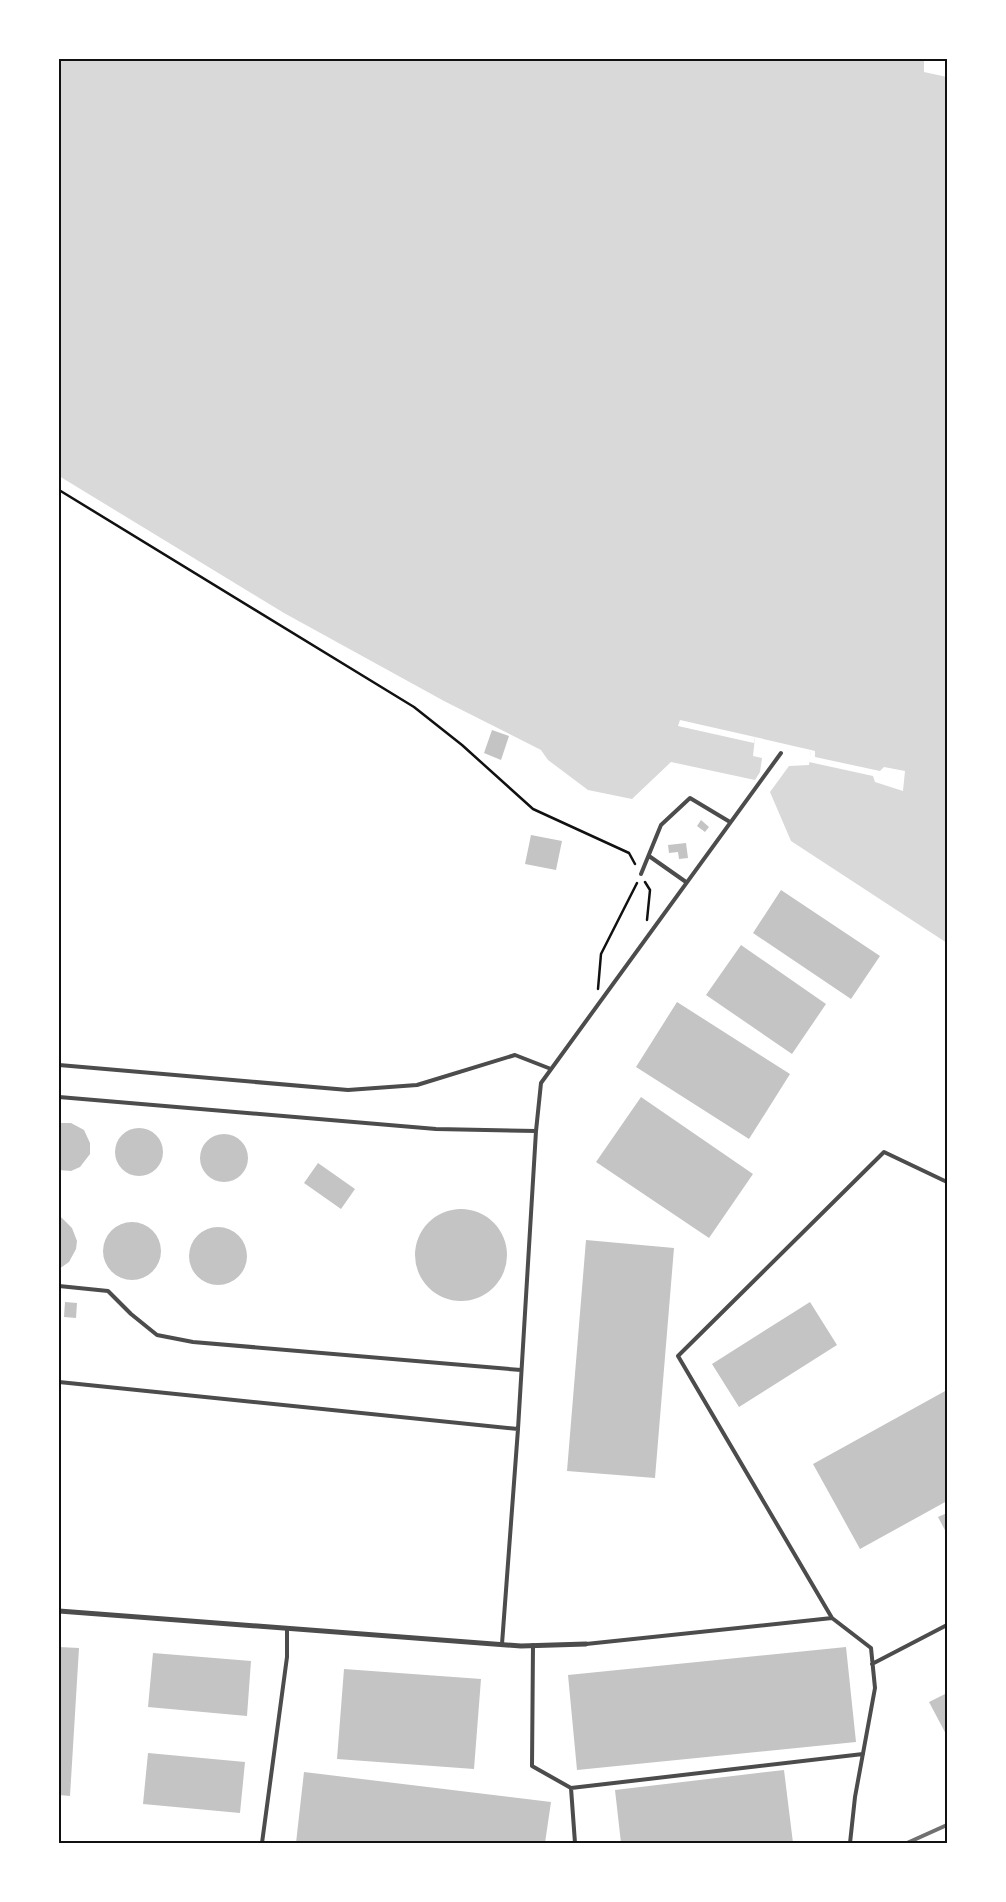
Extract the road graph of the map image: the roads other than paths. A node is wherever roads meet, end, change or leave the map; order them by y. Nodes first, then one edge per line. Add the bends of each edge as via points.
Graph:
1 (781, 753) dead end
2 (730, 822) junction
3 (649, 856) junction
4 (641, 874) road end
5 (686, 882) junction
6 (59, 1065) edge
7 (550, 1069) junction
8 (59, 1097) edge
9 (536, 1131) junction
10 (947, 1182) edge
11 (59, 1286) edge
12 (521, 1370) junction
13 (59, 1382) edge
14 (518, 1429) junction
15 (59, 1612) edge
16 (832, 1618) junction
17 (947, 1625) edge
18 (287, 1628) junction
19 (502, 1644) junction
20 (586, 1644) joint
21 (533, 1645) junction
22 (872, 1664) junction
23 (863, 1754) junction
24 (571, 1788) junction
25 (262, 1843) edge
26 (575, 1843) edge
27 (850, 1843) edge

1 - 2 lane
2 - 3 lane via 690,798 661,825
2 - 5 lane
3 - 4 lane
3 - 5 lane
5 - 7 lane
6 - 7 lane via 348,1090 417,1085 515,1055
7 - 9 lane via 541,1083
8 - 9 lane via 436,1129
9 - 12 lane
10 - 16 lane via 884,1152 678,1356
11 - 12 lane via 108,1291 157,1335 193,1342
12 - 14 lane
13 - 14 lane
14 - 19 lane
15 - 18 street
16 - 20 lane
16 - 22 lane via 871,1648
17 - 22 lane
18 - 19 street
18 - 25 lane via 287,1657
19 - 21 street
20 - 21 street
21 - 24 lane via 532,1766
22 - 23 lane via 875,1688
23 - 24 lane
23 - 27 lane
24 - 26 lane

